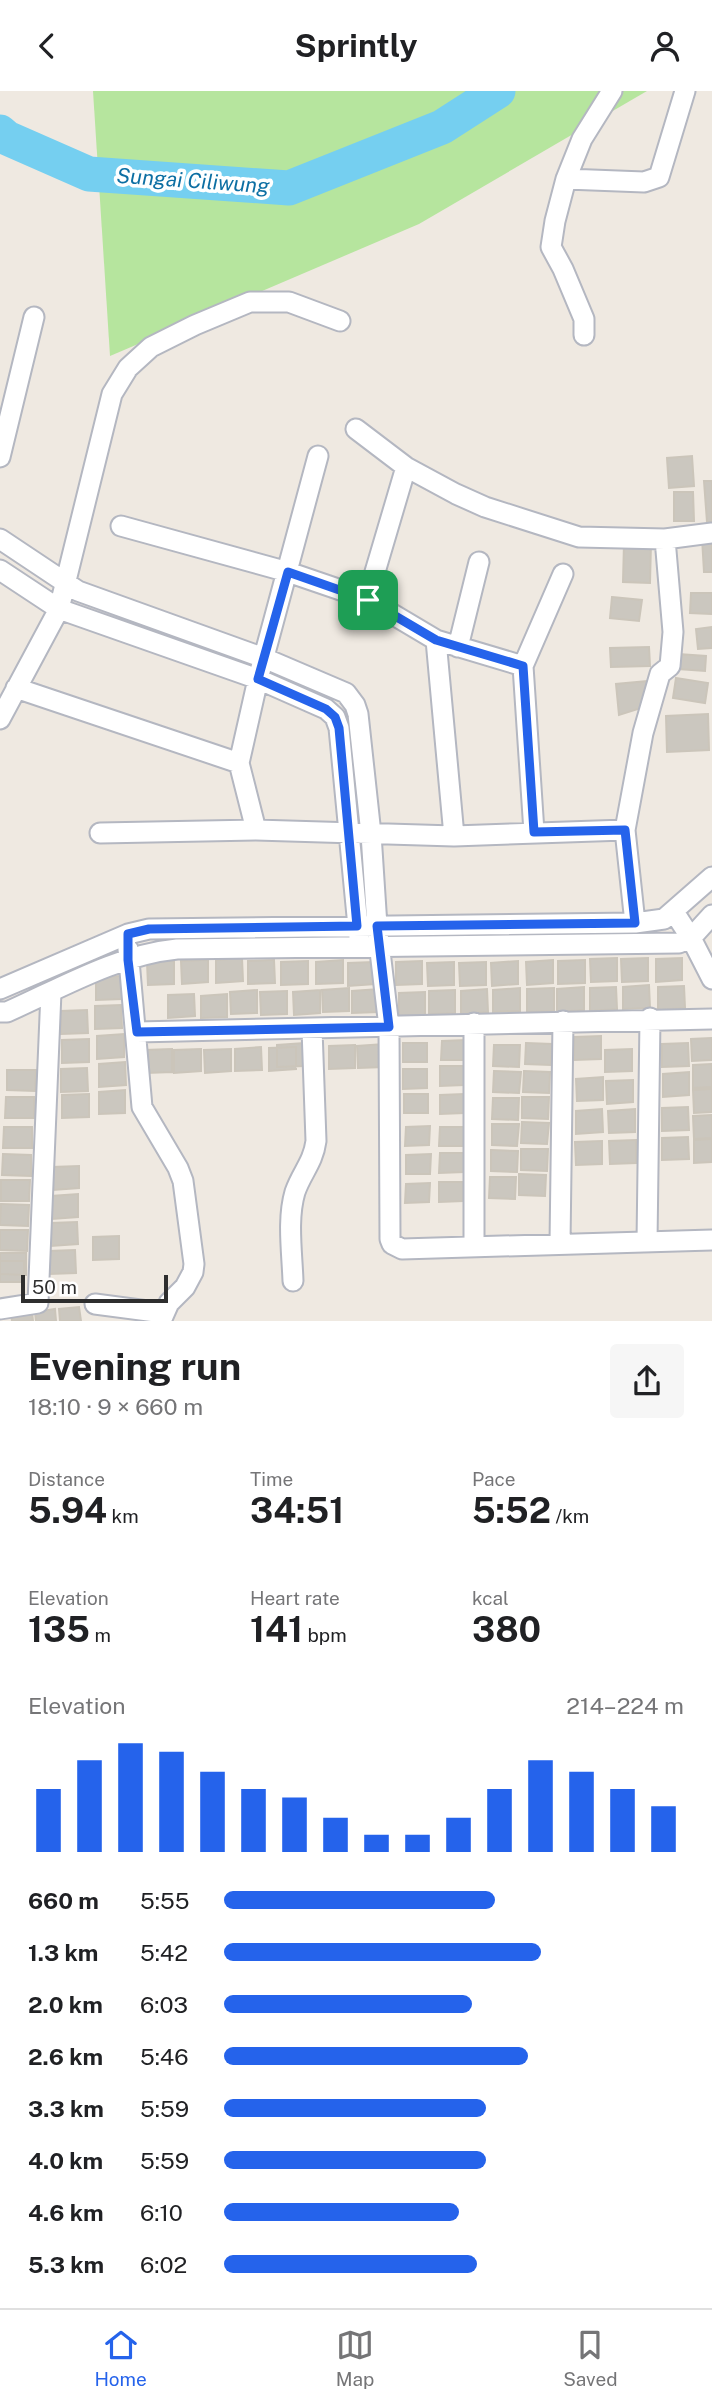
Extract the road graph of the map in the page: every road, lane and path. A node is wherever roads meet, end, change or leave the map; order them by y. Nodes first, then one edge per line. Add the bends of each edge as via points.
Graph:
1 (612, 91) edge
2 (685, 91) edge
3 (566, 179) junction
4 (34, 317) dead end
5 (340, 321) dead end
6 (583, 335) dead end
7 (356, 429) dead end
8 (318, 456) dead end
9 (0, 457) edge
10 (406, 467) junction
11 (121, 526) dead end
12 (712, 533) edge
13 (0, 539) edge
14 (664, 539) junction
15 (479, 562) dead end
16 (0, 570) edge
17 (288, 572) junction
18 (563, 574) dead end
19 (66, 583) junction
20 (368, 600) junction
21 (59, 609) junction
22 (436, 640) junction
23 (458, 647) junction
24 (264, 658) junction
25 (523, 666) junction
26 (258, 679) junction
27 (16, 688) junction
28 (0, 719) edge
29 (239, 763) junction
30 (256, 830) junction
31 (625, 830) junction
32 (534, 832) junction
33 (100, 833) dead end
34 (349, 833) junction
35 (371, 834) junction
36 (454, 836) junction
37 (712, 877) edge
38 (674, 912) junction
39 (712, 915) edge
40 (635, 923) junction
41 (367, 926) junction
42 (128, 934) junction
43 (691, 938) junction
44 (370, 948) junction
45 (128, 960) junction
46 (712, 979) edge
47 (0, 989) edge
48 (51, 992) junction
49 (0, 1012) edge
50 (650, 1019) junction
51 (712, 1019) edge
52 (562, 1021) junction
53 (474, 1023) junction
54 (389, 1027) junction
55 (312, 1029) junction
56 (137, 1032) junction
57 (712, 1240) edge
58 (647, 1242) junction
59 (560, 1243) junction
60 (474, 1247) junction
61 (293, 1280) dead end
62 (95, 1304) dead end
63 (0, 1309) edge
64 (162, 1317) edge

1 - 3 street via 582,139
2 - 3 street via 659,177 644,182
3 - 6 street via 551,247 584,319
4 - 9 street
5 - 19 street via 289,302 250,302 151,347 128,368 112,394
7 - 10 street
8 - 17 street
10 - 14 street via 471,501 579,537
10 - 20 street
11 - 17 street
12 - 14 street
13 - 19 street
14 - 31 street via 673,632 670,666 660,674 643,733
15 - 23 street
16 - 21 street
17 - 20 street
17 - 24 street
18 - 25 street
19 - 21 street
19 - 24 street
20 - 22 street
21 - 26 street
21 - 27 street
22 - 23 street
22 - 36 street
23 - 25 street
24 - 26 street
24 - 35 street via 345,693 355,705
25 - 32 street
26 - 29 street
26 - 34 street via 335,717
27 - 28 street
27 - 29 street
29 - 30 street
30 - 33 street
30 - 34 street
31 - 32 street
31 - 40 street
32 - 36 street
34 - 35 street
34 - 41 street
35 - 36 street
35 - 41 street
37 - 38 street
38 - 40 street via 664,919
38 - 43 street
39 - 43 street
40 - 41 street
41 - 42 street via 149,929
41 - 44 street
42 - 45 street
42 - 47 street
43 - 44 street via 679,943
43 - 46 street
44 - 45 street via 177,949
44 - 54 street
45 - 48 street
45 - 56 street
48 - 49 street
48 - 63 street via 38,1303
50 - 51 street
50 - 52 street
50 - 58 street
52 - 53 street
52 - 59 street
53 - 54 street
53 - 60 street
54 - 55 street
54 - 60 street via 392,1244 402,1249
55 - 56 street
55 - 61 street via 316,1141 291,1208
56 - 64 street via 142,1107 183,1181 194,1263 190,1280
57 - 58 street
58 - 59 street
59 - 60 street
62 - 64 street

